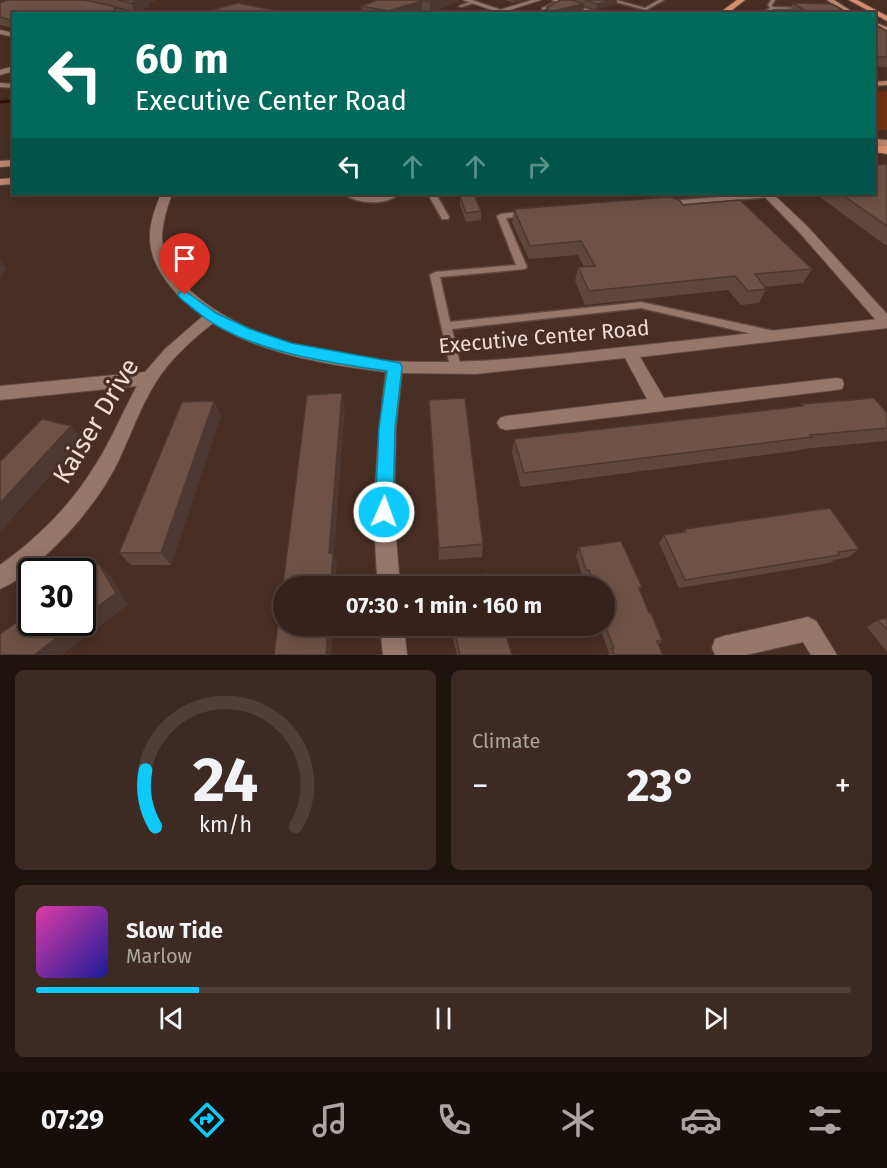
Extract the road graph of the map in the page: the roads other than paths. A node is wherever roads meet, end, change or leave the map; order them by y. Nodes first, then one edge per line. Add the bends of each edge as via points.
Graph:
1 (68, 0) edge
2 (466, 0) edge
3 (538, 0) edge
4 (554, 0) edge
5 (611, 0) edge
6 (634, 0) edge
7 (662, 0) edge
8 (742, 0) edge
9 (752, 0) edge
10 (773, 0) edge
11 (830, 0) edge
12 (843, 0) edge
13 (852, 0) edge
14 (119, 2) edge
15 (475, 2) junction
16 (560, 2) junction
17 (627, 4) junction
18 (461, 6) dead end
19 (102, 7) junction
20 (772, 8) junction
21 (814, 8) edge
22 (543, 9) dead end
23 (501, 10) junction
24 (125, 12) edge
25 (495, 12) edge
26 (506, 12) edge
27 (593, 12) edge
28 (724, 12) edge
29 (740, 12) edge
30 (765, 12) edge
31 (777, 12) edge
32 (850, 12) edge
33 (859, 12) edge
34 (874, 12) edge
35 (166, 195) edge
36 (353, 195) edge
37 (393, 195) edge
38 (433, 195) edge
39 (756, 195) edge
40 (769, 195) edge
41 (663, 203) edge
42 (535, 213) edge
43 (445, 217) dead end
44 (212, 316) junction
45 (887, 323) edge
46 (446, 326) junction
47 (777, 336) junction
48 (629, 352) junction
49 (395, 367) junction
50 (454, 368) junction
51 (150, 378) junction
52 (836, 384) dead end
53 (0, 393) edge
54 (659, 405) junction
55 (506, 423) dead end
56 (388, 576) edge
57 (0, 578) edge
58 (393, 636) edge
59 (395, 655) edge
60 (728, 655) edge
61 (825, 655) edge

1 - 19 street
2 - 15 street
3 - 23 street
4 - 16 lane
5 - 17 lane
6 - 17 lane
7 - 17 lane via 646,9
8 - 28 highway
9 - 29 highway
10 - 20 lane
11 - 32 main road
12 - 33 highway
13 - 34 highway
14 - 19 street
15 - 18 lane
15 - 23 street
16 - 22 lane
16 - 27 lane
19 - 24 street
20 - 21 lane
20 - 30 lane
20 - 31 lane
23 - 25 street
23 - 26 street
35 - 44 street, Executive Center Road via 156,233 158,250 167,272 185,295
36 - 37 lane via 373,199
38 - 43 lane
39 - 41 lane
40 - 45 street
42 - 46 lane via 501,216 522,267 435,274
44 - 49 street, Executive Center Road via 289,348
44 - 51 street, Kaiser Drive via 172,351
45 - 47 street, Executive Center Road
46 - 47 lane via 641,305
46 - 50 lane
47 - 48 street, Executive Center Road
48 - 50 street, Executive Center Road
48 - 54 street
49 - 50 street, Executive Center Road
49 - 56 street via 387,428 384,512
51 - 53 street
51 - 57 street, Kaiser Drive via 103,471 50,537
52 - 54 street
54 - 55 street
58 - 59 street
60 - 61 street via 724,648 808,629

